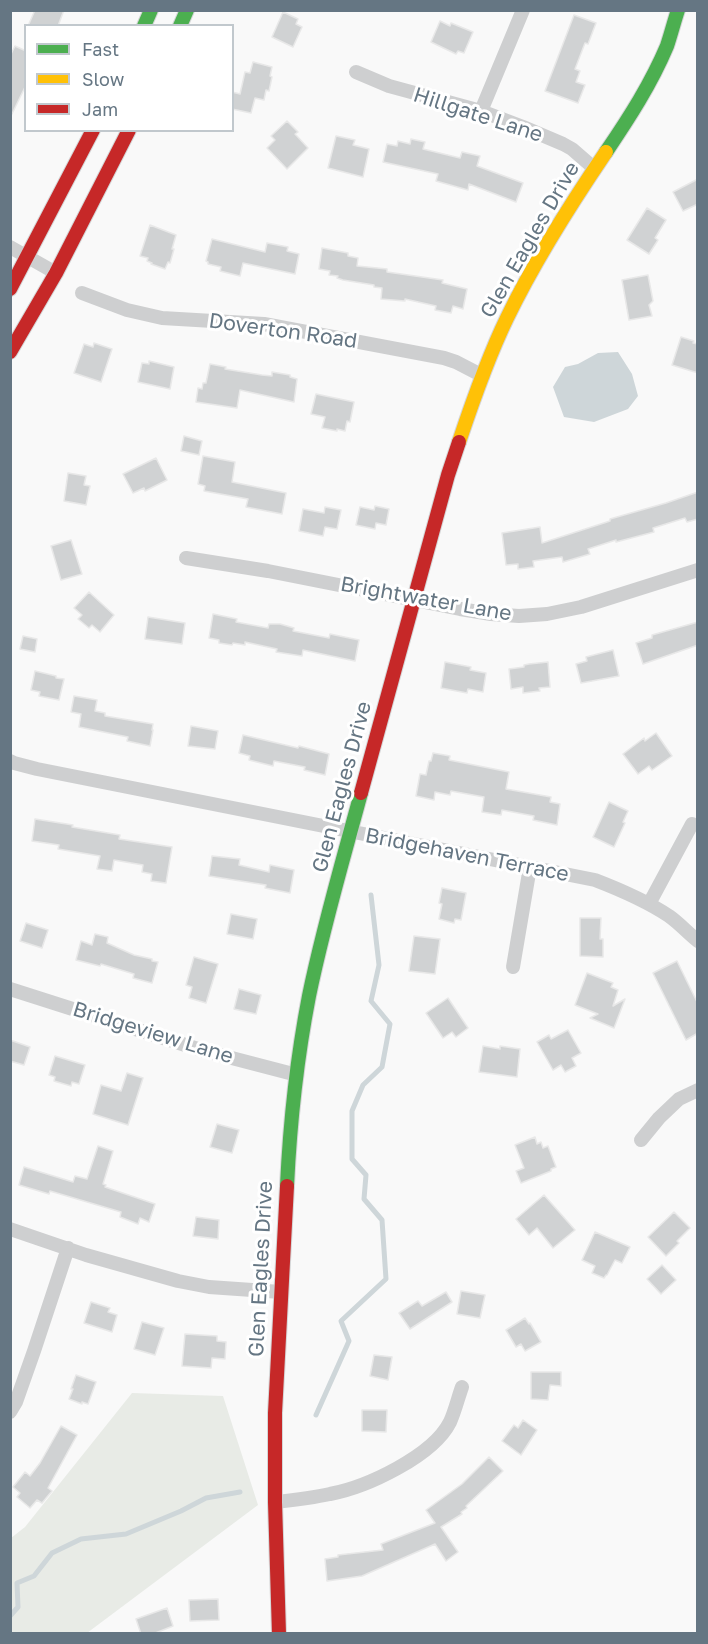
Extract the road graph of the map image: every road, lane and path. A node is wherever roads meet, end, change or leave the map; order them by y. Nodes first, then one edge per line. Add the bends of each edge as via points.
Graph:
1 (151, 10) edge
2 (187, 10) edge
3 (523, 10) edge
4 (678, 10) edge
5 (145, 24) edge
6 (181, 24) edge
7 (356, 72) dead end
8 (481, 111) junction
9 (92, 132) edge
10 (128, 132) edge
11 (595, 169) junction
12 (10, 248) edge
13 (28, 257) junction
14 (56, 273) junction
15 (10, 289) edge
16 (82, 293) dead end
17 (10, 352) edge
18 (483, 376) junction
19 (186, 558) dead end
20 (698, 570) edge
21 (414, 599) junction
22 (10, 761) edge
23 (692, 824) dead end
24 (351, 832) junction
25 (530, 867) junction
26 (650, 904) junction
27 (698, 941) edge
28 (513, 967) dead end
29 (10, 989) edge
30 (297, 1075) junction
31 (698, 1090) edge
32 (641, 1140) dead end
33 (10, 1229) edge
34 (68, 1248) junction
35 (280, 1292) junction
36 (462, 1387) dead end
37 (10, 1412) edge
38 (276, 1502) junction
39 (279, 1634) edge

1 - 5 street
2 - 6 street
3 - 8 street
4 - 11 street, Glen Eagles Drive via 656,69
7 - 8 street, Hillgate Lane via 389,86
8 - 11 street, Hillgate Lane via 563,144
9 - 13 street
10 - 14 street
11 - 18 street, Glen Eagles Drive via 526,280
12 - 13 street
13 - 14 street
13 - 15 street
14 - 17 street
16 - 18 street, Doverton Road via 162,318 264,324 444,358
18 - 21 street, Glen Eagles Drive via 448,475
19 - 21 street, Brightwater Lane
20 - 21 street, Brightwater Lane via 547,614 491,614
21 - 24 street, Glen Eagles Drive
22 - 24 street, Bridgehaven Terrace
23 - 26 street
24 - 25 street, Bridgehaven Terrace
24 - 30 street, Glen Eagles Drive via 323,934
25 - 26 street, Bridgehaven Terrace via 595,880
25 - 28 street
26 - 27 street, Bridgehaven Terrace
29 - 30 street, Bridgeview Lane via 201,1050
30 - 35 street, Glen Eagles Drive
31 - 32 street via 679,1099
33 - 34 street
34 - 35 street via 178,1281
34 - 37 street
35 - 38 street, Glen Eagles Drive
36 - 38 street via 450,1422 428,1448 412,1459 382,1476 332,1494
38 - 39 street, Glen Eagles Drive

